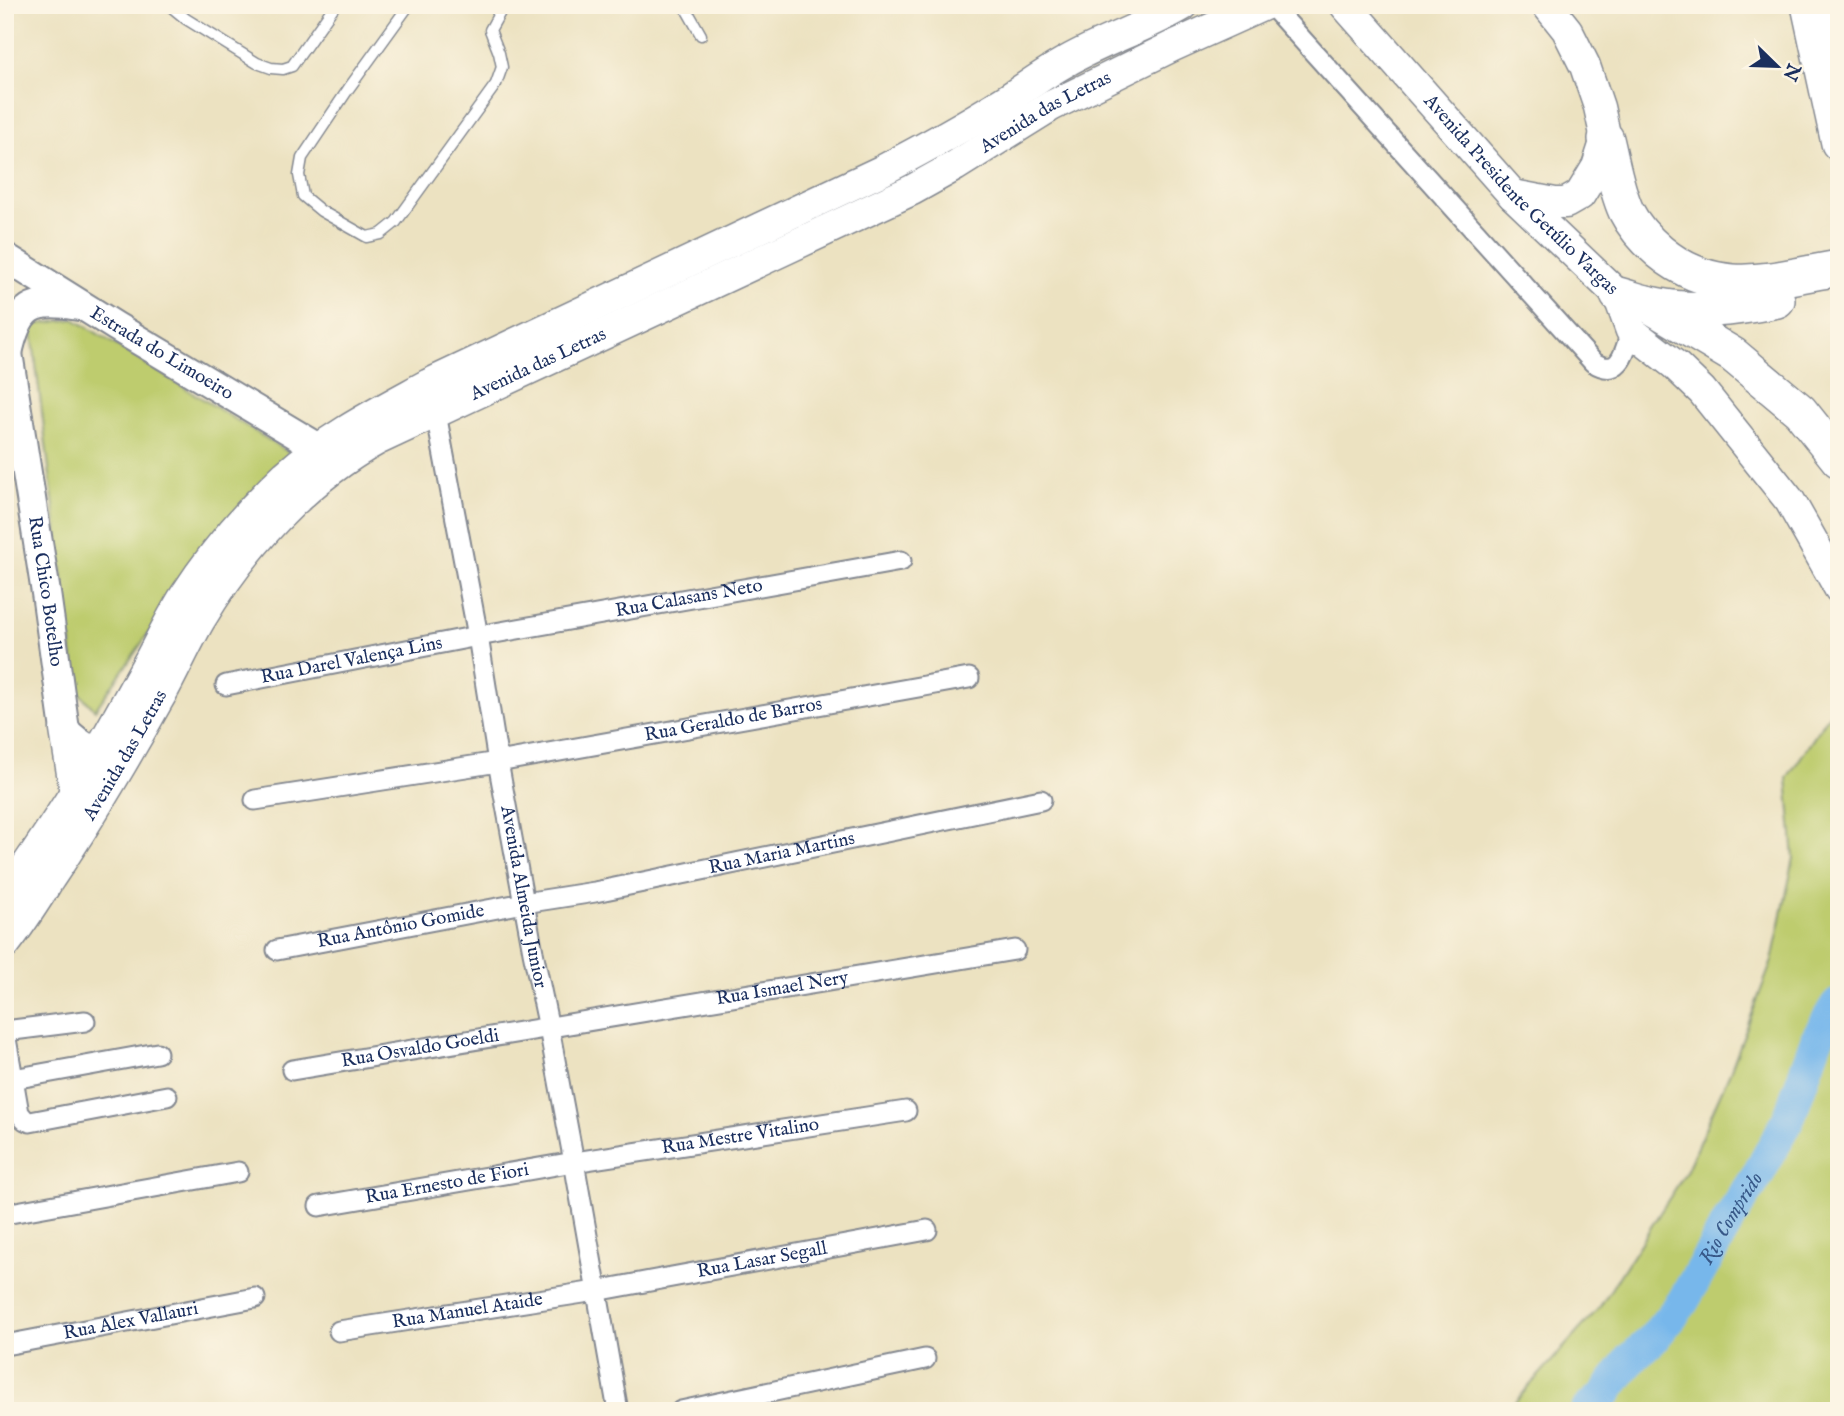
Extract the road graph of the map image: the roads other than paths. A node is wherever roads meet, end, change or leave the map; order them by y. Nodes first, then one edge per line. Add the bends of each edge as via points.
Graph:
1 (169, 5) edge
2 (335, 5) edge
3 (409, 5) edge
4 (504, 5) edge
5 (684, 5) edge
6 (1183, 5) edge
7 (1264, 5) edge
8 (1271, 5) edge
9 (1345, 5) edge
10 (1547, 5) edge
11 (1809, 5) edge
12 (1835, 5) edge
13 (1839, 23) edge
14 (701, 35) dead end
15 (1606, 139) junction
16 (1839, 143) edge
17 (1513, 195) junction
18 (5, 257) edge
19 (1839, 268) edge
20 (1839, 287) edge
21 (83, 306) junction
22 (1632, 310) junction
23 (6, 350) edge
24 (433, 398) junction
25 (328, 457) junction
26 (1839, 460) edge
27 (901, 561) dead end
28 (1839, 588) edge
29 (478, 636) junction
30 (969, 678) dead end
31 (226, 685) dead end
32 (65, 730) junction
33 (109, 758) junction
34 (498, 761) junction
35 (75, 792) junction
36 (255, 800) dead end
37 (1041, 800) dead end
38 (5, 898) edge
39 (524, 903) junction
40 (5, 944) edge
41 (277, 950) dead end
42 (1016, 950) dead end
43 (85, 1021) dead end
44 (549, 1028) junction
45 (5, 1032) edge
46 (157, 1053) dead end
47 (292, 1070) dead end
48 (13, 1079) junction
49 (167, 1096) dead end
50 (906, 1111) dead end
51 (575, 1162) junction
52 (238, 1171) dead end
53 (319, 1206) dead end
54 (5, 1214) edge
55 (927, 1230) dead end
56 (596, 1291) junction
57 (255, 1298) dead end
58 (339, 1331) dead end
59 (5, 1345) edge
60 (925, 1359) dead end
61 (618, 1411) edge
62 (681, 1411) edge

1 - 2 lane via 257,63 283,69 292,66
3 - 4 lane via 302,158 303,197 367,237 381,234 396,222 495,84 502,67 490,30
5 - 14 lane
6 - 24 main road, Avenida das Letras via 1065,62 933,144
7 - 24 main road, Avenida das Letras via 1063,99 912,190
8 - 22 street via 1593,362 1607,367 1620,362
9 - 17 main road, Avenida Presidente Getúlio Vargas
10 - 15 main road via 1567,30 1585,66
11 - 16 highway
12 - 13 highway
15 - 17 main road via 1597,167 1580,195 1555,203
15 - 19 highway via 1627,213 1652,245 1689,271 1732,283
17 - 22 main road, Avenida Presidente Getúlio Vargas
18 - 21 main road, Estrada do Limoeiro
20 - 22 highway via 1735,307
21 - 23 main road via 56,302 33,306 17,322
21 - 25 main road, Estrada do Limoeiro
22 - 26 highway via 1733,355 1800,411
22 - 28 main road, Avenida Presidente Getúlio Vargas via 1790,501
23 - 32 main road, Rua Chico Botelho
24 - 25 main road, Avenida das Letras via 383,409
24 - 29 street, Avenida Almeida Junior
25 - 33 main road, Avenida das Letras via 286,475 234,528 199,575 144,670
27 - 29 street, Rua Calasans Neto
29 - 31 street, Rua Darel Valença Lins
29 - 34 street, Avenida Almeida Junior
30 - 34 street, Rua Geraldo de Barros
32 - 33 main road via 81,745
32 - 35 main road
33 - 35 main road, Avenida das Letras
33 - 40 main road, Avenida das Letras via 85,827
34 - 36 street, Rua Geraldo de Barros
34 - 39 street, Avenida Almeida Junior
35 - 38 main road, Avenida das Letras
37 - 39 street, Rua Maria Martins
39 - 41 street, Rua Antônio Gomide
39 - 44 street, Avenida Almeida Junior
42 - 44 street, Rua Ismael Nery
43 - 45 street
44 - 47 street, Rua Osvaldo Goeldi
44 - 51 street, Avenida Almeida Junior
45 - 48 street
46 - 48 street
48 - 49 street via 19,1113 30,1122
50 - 51 street, Rua Mestre Vitalino
51 - 53 street, Rua Ernesto de Fiori
51 - 56 street, Avenida Almeida Junior
52 - 54 street
55 - 56 street, Rua Lasar Segall
56 - 58 street, Rua Manuel Ataide
56 - 61 street, Avenida Almeida Junior
57 - 59 street, Rua Alex Vallauri
60 - 62 street

